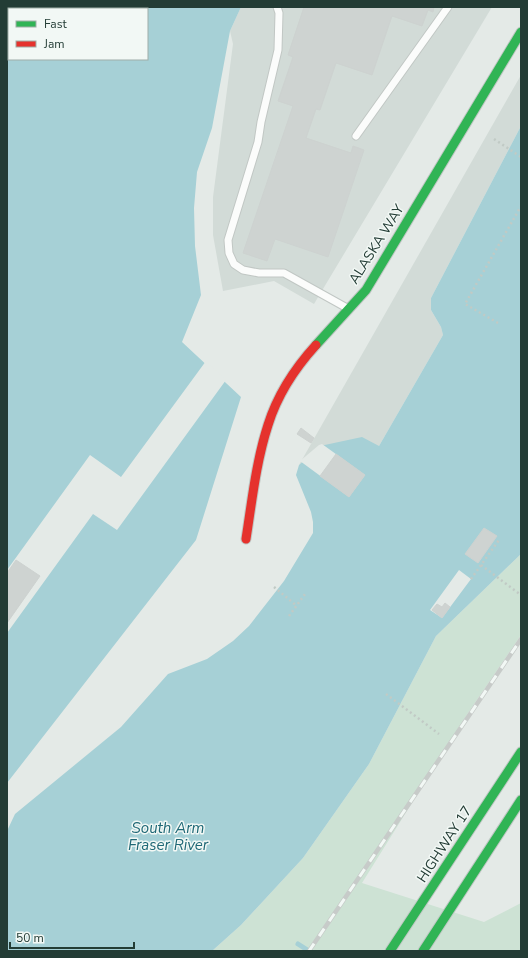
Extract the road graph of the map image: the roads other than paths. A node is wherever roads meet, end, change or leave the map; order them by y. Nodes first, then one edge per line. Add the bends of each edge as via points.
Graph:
1 (277, 7) edge
2 (448, 7) edge
3 (521, 32) edge
4 (356, 136) dead end
5 (349, 309) junction
6 (246, 539) dead end
7 (521, 752) edge
8 (521, 800) edge
9 (424, 950) edge
10 (390, 951) edge

1 - 5 lane via 278,50 258,142 228,240 229,253 234,264 244,270 284,273
2 - 4 lane
3 - 5 main road, ALASKA WAY via 366,290
5 - 6 main road, ALASKA WAY via 307,355 280,397 268,424 257,467
7 - 10 main road, HIGHWAY 17
8 - 9 main road

